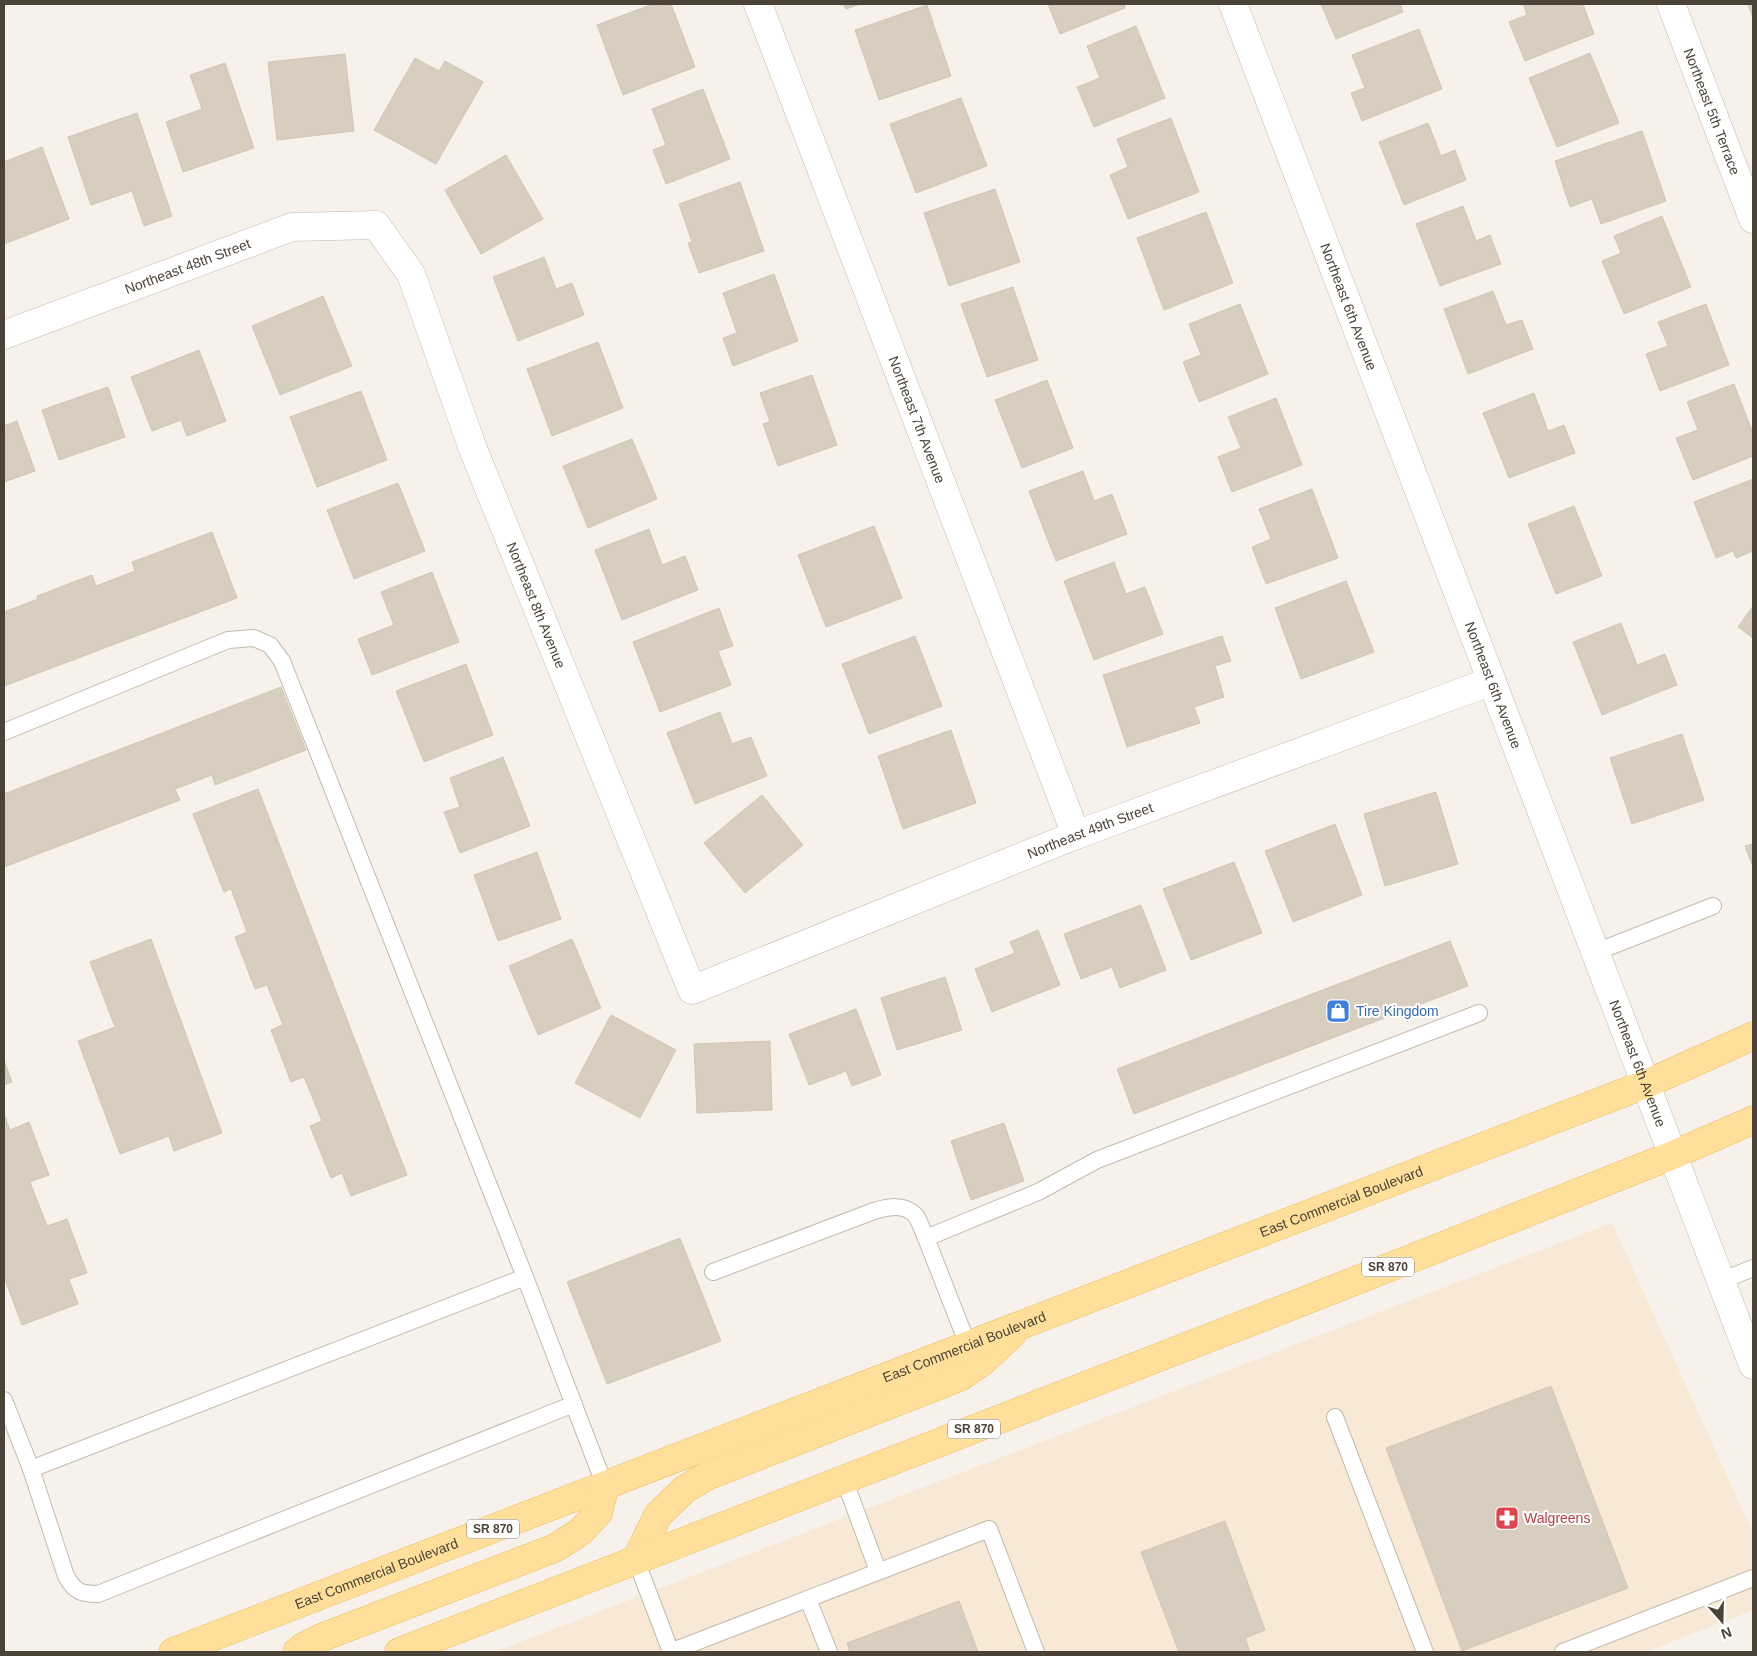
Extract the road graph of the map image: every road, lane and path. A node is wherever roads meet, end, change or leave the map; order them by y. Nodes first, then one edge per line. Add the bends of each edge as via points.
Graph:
1 (758, 4) edge
2 (1233, 4) edge
3 (1671, 4) edge
4 (1753, 219) edge
5 (376, 225) joint
6 (4, 335) edge
7 (1492, 681) junction
8 (4, 732) edge
9 (1076, 835) junction
10 (1713, 906) dead end
11 (1596, 952) junction
12 (692, 990) joint
13 (1479, 1013) dead end
14 (1753, 1036) edge
15 (1646, 1084) junction
16 (1753, 1120) edge
17 (1673, 1155) junction
18 (926, 1238) junction
19 (1753, 1268) edge
20 (713, 1272) dead end
21 (526, 1277) junction
22 (1721, 1281) junction
23 (1020, 1325) junction
24 (968, 1346) junction
25 (1753, 1365) edge
26 (4, 1400) edge
27 (574, 1404) junction
28 (1335, 1416) dead end
29 (31, 1469) junction
30 (844, 1479) junction
31 (605, 1486) junction
32 (636, 1560) junction
33 (878, 1572) junction
34 (1753, 1578) edge
35 (808, 1599) junction
36 (173, 1652) edge
37 (297, 1652) edge
38 (399, 1652) edge
39 (671, 1652) edge
40 (829, 1652) edge
41 (1036, 1652) edge
42 (1424, 1652) edge
43 (1563, 1652) edge

1 - 9 street, Northeast 7th Avenue
2 - 7 street, Northeast 6th Avenue
3 - 4 street, Northeast 5th Terrace
5 - 6 street, Northeast 48th Street via 292,227
5 - 12 street, Northeast 8th Avenue via 411,274 473,449
7 - 9 street, Northeast 49th Street
7 - 11 street, Northeast 6th Avenue
8 - 21 lane via 228,640 254,638 270,645 286,670
9 - 12 street, Northeast 49th Street
10 - 11 lane
11 - 15 street, Northeast 6th Avenue
13 - 18 lane via 1097,1160 1038,1192
14 - 15 main road, East Commercial Boulevard / SR 870
15 - 17 street, Northeast 6th Avenue
15 - 23 main road, East Commercial Boulevard / SR 870
16 - 17 main road, SR 870
17 - 22 street, Northeast 6th Avenue
17 - 30 main road, SR 870
18 - 20 lane via 915,1216 905,1209 890,1206
18 - 24 lane
19 - 22 lane
21 - 27 lane
21 - 29 lane
22 - 25 street, Northeast 6th Avenue
23 - 24 main road, East Commercial Boulevard / SR 870
23 - 32 main road via 982,1362 960,1377 706,1476 685,1489 658,1515
24 - 31 main road, East Commercial Boulevard / SR 870
26 - 29 lane
27 - 29 lane via 98,1594 84,1594 70,1584
27 - 31 lane
28 - 42 lane
30 - 32 main road, SR 870
30 - 33 lane
31 - 36 main road, East Commercial Boulevard / SR 870
31 - 37 main road via 598,1512 580,1532 555,1548 323,1638
32 - 38 main road, SR 870
32 - 39 lane
33 - 35 lane
33 - 41 lane via 989,1529
34 - 43 lane
35 - 39 lane
35 - 40 lane

